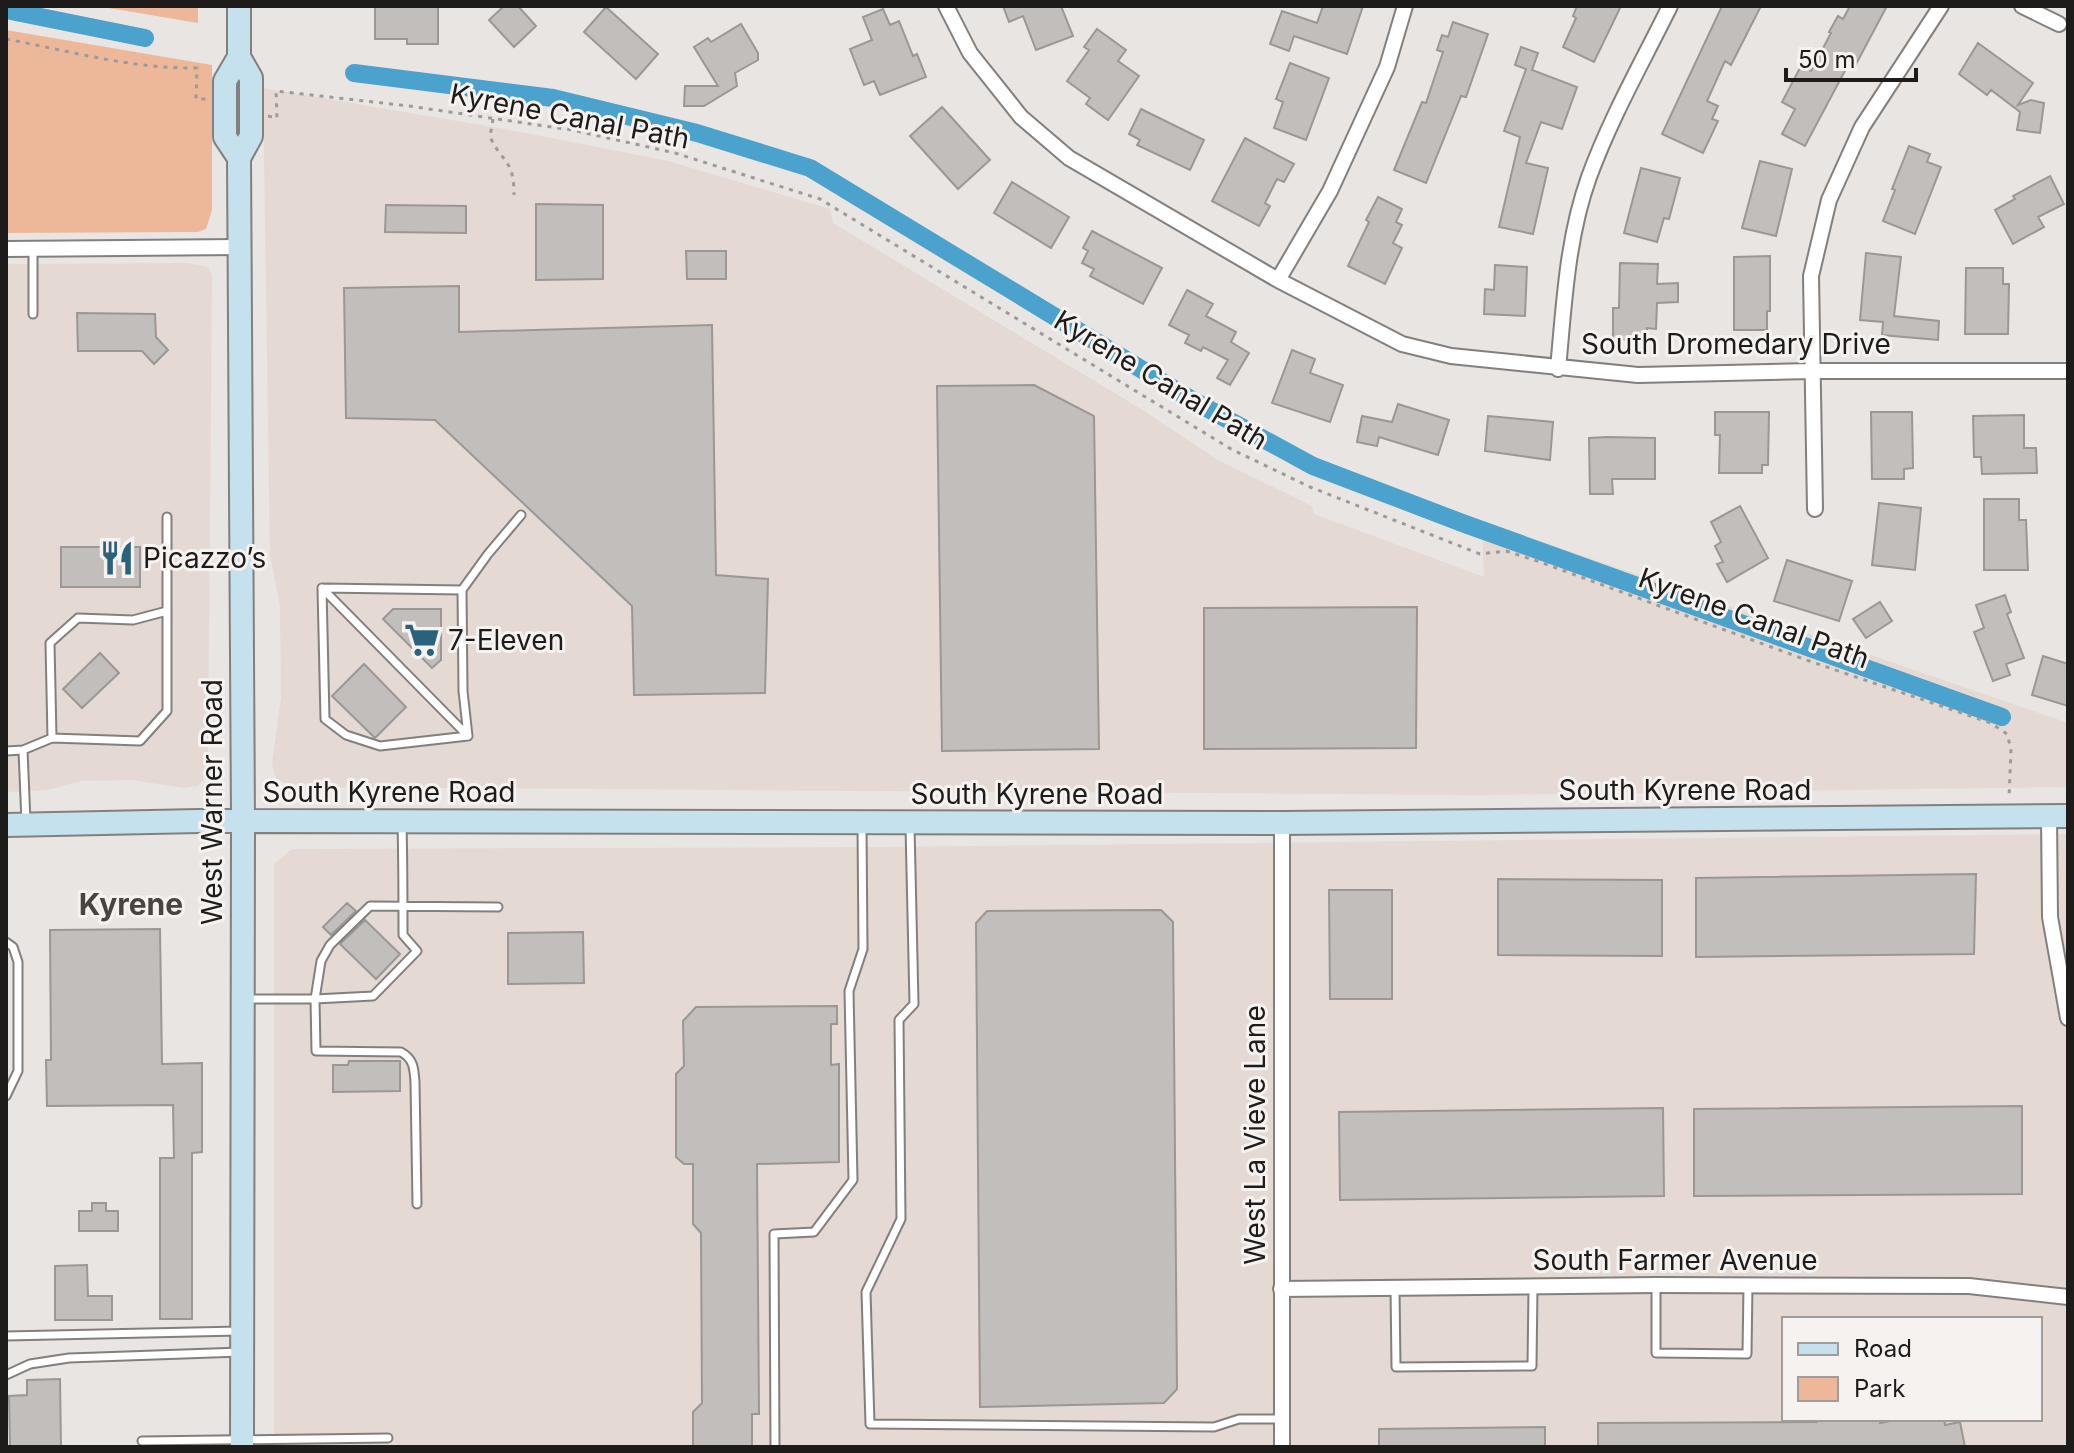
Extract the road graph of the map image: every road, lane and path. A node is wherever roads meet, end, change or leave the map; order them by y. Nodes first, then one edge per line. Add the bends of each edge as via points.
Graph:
1 (239, 6) edge
2 (946, 6) edge
3 (1405, 6) edge
4 (1670, 6) edge
5 (1941, 6) edge
6 (2022, 6) edge
7 (2059, 24) dead end
8 (6, 39) edge
9 (209, 99) dead end
10 (266, 115) dead end
11 (493, 119) junction
12 (514, 195) dead end
13 (240, 247) junction
14 (6, 249) edge
15 (33, 249) junction
16 (1278, 280) junction
17 (33, 314) dead end
18 (1558, 369) junction
19 (1811, 371) junction
20 (2068, 371) edge
21 (1815, 509) dead end
22 (521, 515) dead end
23 (167, 517) dead end
24 (322, 588) junction
25 (462, 590) junction
26 (167, 611) junction
27 (468, 736) junction
28 (52, 738) junction
29 (23, 750) junction
30 (6, 751) edge
31 (2008, 787) dead end
32 (2058, 816) edge
33 (243, 821) junction
34 (402, 822) junction
35 (1282, 823) junction
36 (862, 824) junction
37 (910, 824) junction
38 (16, 825) edge
39 (403, 906) junction
40 (498, 907) dead end
41 (6, 942) edge
42 (243, 999) junction
43 (315, 999) junction
44 (2068, 1018) edge
45 (6, 1096) edge
46 (417, 1204) dead end
47 (1656, 1285) junction
48 (1748, 1285) junction
49 (1533, 1286) junction
50 (1395, 1288) junction
51 (1281, 1289) junction
52 (2068, 1297) edge
53 (6, 1336) edge
54 (242, 1342) junction
55 (6, 1375) edge
56 (1282, 1419) junction
57 (388, 1438) dead end
58 (142, 1441) dead end
59 (242, 1444) edge
60 (775, 1447) edge
61 (1282, 1447) edge

1 - 13 main road, West Warner Road via 239,57 225,81 225,137 239,158
2 - 16 street, South Dromedary Drive via 970,53 1021,117 1069,158
3 - 16 street via 1387,67 1330,191
4 - 18 street via 1619,102 1588,179 1572,243
5 - 19 street via 1862,127 1829,200 1811,276
6 - 7 street
8 - 9 path via 83,57 197,68 196,99
10 - 11 path, Kyrene Canal Path via 277,118 276,91
11 - 12 path via 490,137 509,163
11 - 31 path, Kyrene Canal Path via 675,153 820,199 1231,449 1310,487 1480,554 1506,551 1540,562 1991,723 2007,734 2011,749
13 - 15 street
13 - 33 main road, West Warner Road
14 - 15 street
15 - 17 lane
16 - 18 street, South Dromedary Drive via 1402,344 1451,356
18 - 19 street, South Dromedary Drive via 1638,375
19 - 20 street, South Dromedary Drive
19 - 21 street
22 - 25 lane
23 - 26 lane
24 - 25 lane
24 - 27 lane
24 - 27 lane via 325,719 346,735 380,746
25 - 27 lane
26 - 28 lane via 133,620 78,618 50,643
26 - 28 lane via 167,711 140,741
28 - 29 lane
29 - 30 lane
29 - 38 lane
32 - 35 main road, South Kyrene Road
32 - 44 street via 2050,917
33 - 34 main road, South Kyrene Road
33 - 38 main road, South Kyrene Road
33 - 42 main road, West Warner Road
34 - 36 main road, South Kyrene Road
34 - 39 lane
35 - 37 main road, South Kyrene Road
35 - 51 street, West La Vieve Lane
36 - 37 main road, South Kyrene Road
36 - 60 lane via 863,949 849,991 853,1180 814,1232 774,1234
37 - 56 lane via 914,1004 899,1020 901,1219 866,1292 870,1424 1214,1427 1239,1419
39 - 40 lane
39 - 43 lane via 370,906 330,945 321,961
39 - 43 lane via 403,935 417,951 373,996
41 - 45 lane via 18,962 18,1071
42 - 43 lane
42 - 54 main road, West Warner Road
43 - 46 lane via 316,1051 401,1052 413,1064
47 - 48 street, South Farmer Avenue
47 - 48 lane via 1656,1353 1732,1354 1747,1354
47 - 49 street, South Farmer Avenue
48 - 52 street, South Farmer Avenue via 1989,1286
49 - 50 street, South Farmer Avenue
49 - 50 lane via 1532,1366 1396,1367
50 - 51 street, South Farmer Avenue
51 - 56 street, West La Vieve Lane
53 - 54 lane
54 - 55 lane via 69,1358 30,1364
54 - 59 main road, West Warner Road
56 - 61 street, West La Vieve Lane
57 - 59 lane
58 - 59 lane

